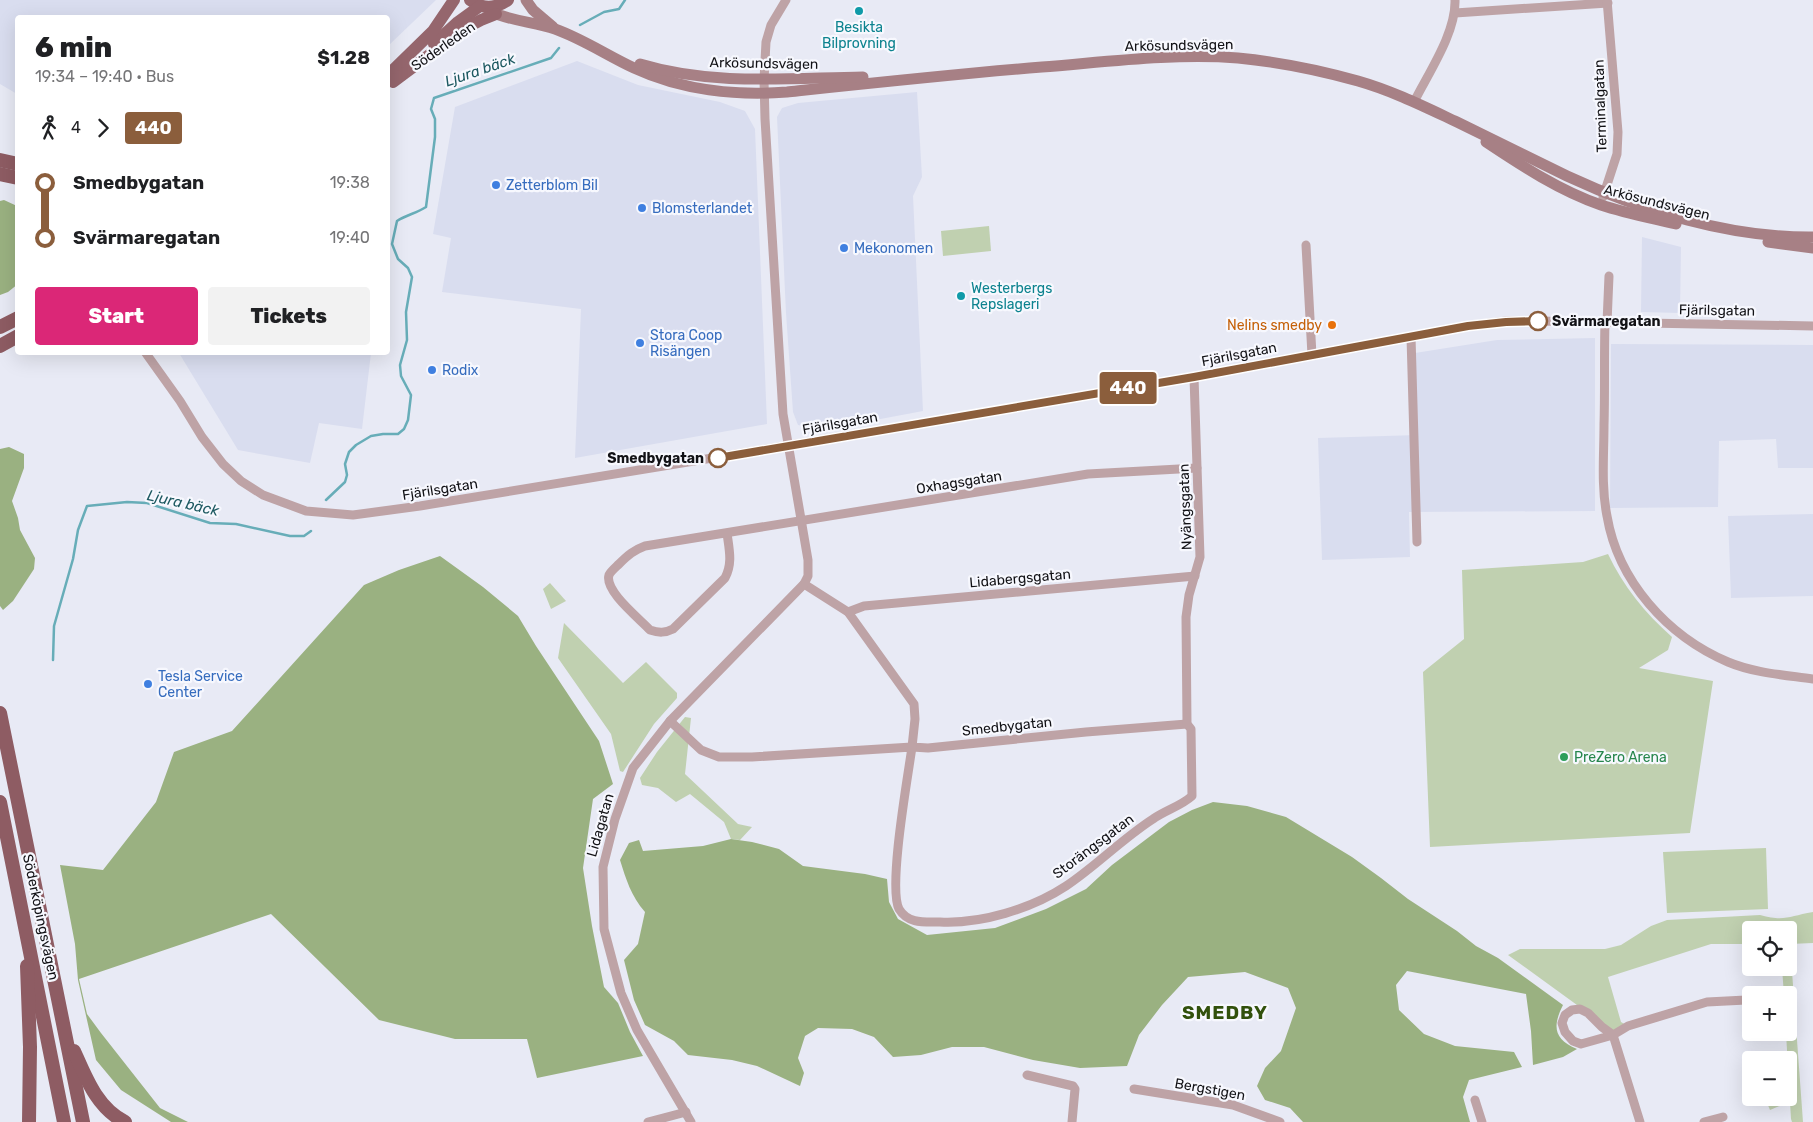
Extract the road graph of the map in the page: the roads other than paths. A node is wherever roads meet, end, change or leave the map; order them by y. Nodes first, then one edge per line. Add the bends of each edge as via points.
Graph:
1 (454, 0) edge
2 (508, 0) edge
3 (526, 0) edge
4 (786, 0) edge
5 (1455, 0) edge
6 (1608, 2) edge
7 (478, 4) edge
8 (1455, 13) junction
9 (496, 14) junction
10 (557, 30) junction
11 (607, 54) junction
12 (924, 77) junction
13 (390, 80) edge
14 (390, 80) edge
15 (390, 80) edge
16 (764, 80) junction
17 (764, 94) junction
18 (1414, 102) junction
19 (1455, 121) junction
20 (0, 160) edge
21 (15, 163) edge
22 (0, 174) edge
23 (15, 177) edge
24 (1605, 192) junction
25 (1601, 205) junction
26 (1813, 237) edge
27 (1306, 245) dead end
28 (1813, 248) edge
29 (1609, 276) dead end
30 (15, 320) edge
31 (1606, 322) junction
32 (1813, 326) edge
33 (0, 327) edge
34 (1412, 337) junction
35 (15, 338) edge
36 (0, 346) edge
37 (147, 355) edge
38 (156, 355) edge
39 (1312, 355) junction
40 (1194, 377) junction
41 (180, 401) junction
42 (788, 446) junction
43 (1197, 468) junction
44 (801, 522) junction
45 (727, 533) junction
46 (1417, 542) dead end
47 (1195, 576) junction
48 (804, 584) junction
49 (848, 612) junction
50 (1813, 679) edge
51 (0, 713) edge
52 (670, 721) junction
53 (1187, 724) junction
54 (912, 747) junction
55 (0, 802) edge
56 (26, 928) junction
57 (1742, 1000) edge
58 (64, 1031) junction
59 (1613, 1035) junction
60 (1027, 1075) dead end
61 (1134, 1089) dead end
62 (1475, 1100) dead end
63 (686, 1112) junction
64 (1723, 1117) dead end
65 (29, 1122) edge
66 (64, 1122) edge
67 (83, 1122) edge
68 (125, 1122) edge
69 (648, 1122) edge
70 (692, 1122) edge
71 (1072, 1122) edge
72 (1280, 1122) edge
73 (1482, 1122) edge
74 (1640, 1122) edge
75 (1704, 1122) edge

1 - 13 main road, Söderleden via 433,31
2 - 7 main road via 496,6
3 - 10 main road, Arkösundsvägen
4 - 16 street via 768,33
5 - 8 street
6 - 8 street, Terminalgatan
6 - 24 street, Terminalgatan via 1618,132 1617,154
7 - 9 main road, Arkösundsvägen
7 - 14 main road, Söderleden
8 - 18 street via 1450,31
9 - 10 main road, Arkösundsvägen
9 - 15 main road, Söderleden via 464,29
10 - 11 main road, Arkösundsvägen
11 - 16 main road, Arkösundsvägen via 644,66 694,76
11 - 17 main road, Arkösundsvägen via 635,69 686,85
12 - 16 main road, Arkösundsvägen
12 - 17 main road, Arkösundsvägen
12 - 18 main road, Arkösundsvägen via 1179,57 1237,58 1310,69 1360,82
16 - 17 street
17 - 42 street via 783,414
18 - 19 main road, Arkösundsvägen
19 - 24 main road, Arkösundsvägen
19 - 25 main road, Arkösundsvägen via 1539,176
20 - 21 highway
22 - 23 highway
24 - 25 street, Terminalgatan
24 - 26 main road, Arkösundsvägen via 1679,218 1724,229 1770,236
25 - 28 main road, Arkösundsvägen via 1753,240
27 - 39 street
29 - 31 street
30 - 33 highway
31 - 32 street, Fjärilsgatan
31 - 34 street, Fjärilsgatan via 1506,322
31 - 50 street via 1604,488 1607,516 1615,548 1636,588 1662,619 1691,642 1728,662 1765,672
34 - 39 street, Fjärilsgatan
34 - 46 street
35 - 36 highway
37 - 41 street, Fjärilsgatan
38 - 41 street, Fjärilsgatan
39 - 40 street, Fjärilsgatan
40 - 42 street, Fjärilsgatan
40 - 43 street, Nyängsgatan
41 - 42 street, Fjärilsgatan via 223,464 263,496 306,511 353,516
42 - 44 street
43 - 44 street, Oxhagsgatan via 1088,474
43 - 47 street, Nyängsgatan via 1200,557
44 - 45 street, Oxhagsgatan
44 - 48 street via 809,567
45 - 45 street, Oxhagsgatan via 635,549 610,574 608,584 650,630 666,632 673,629 725,578 730,561
47 - 49 street, Lidabergsgatan via 864,606
47 - 53 street, Nyängsgatan via 1186,617
48 - 49 street
48 - 52 street, Lidagatan
49 - 54 street via 914,704
51 - 58 highway, Söderköpingsvägen
52 - 54 street, Smedbygatan via 701,750 719,757
52 - 63 street, Lidagatan via 634,768 618,810 603,867 604,929 621,993 637,1030
53 - 54 street, Smedbygatan
53 - 54 street, Storängsgatan via 1191,729 1192,796 1152,819 1065,887 1020,910 958,923 915,922 904,916 898,907 895,893
55 - 56 highway, Söderköpingsvägen
56 - 65 highway
56 - 66 highway, Söderköpingsvägen
57 - 59 street via 1707,1002 1628,1026
58 - 67 highway, Söderköpingsvägen
58 - 68 highway via 91,1088 109,1111
59 - 59 street via 1580,1009 1565,1015 1562,1024 1573,1041 1581,1044
59 - 74 street
60 - 71 street via 1073,1086
61 - 72 street, Bergstigen via 1233,1105
62 - 73 street
63 - 69 street
63 - 70 street, Lidagatan
64 - 75 street

